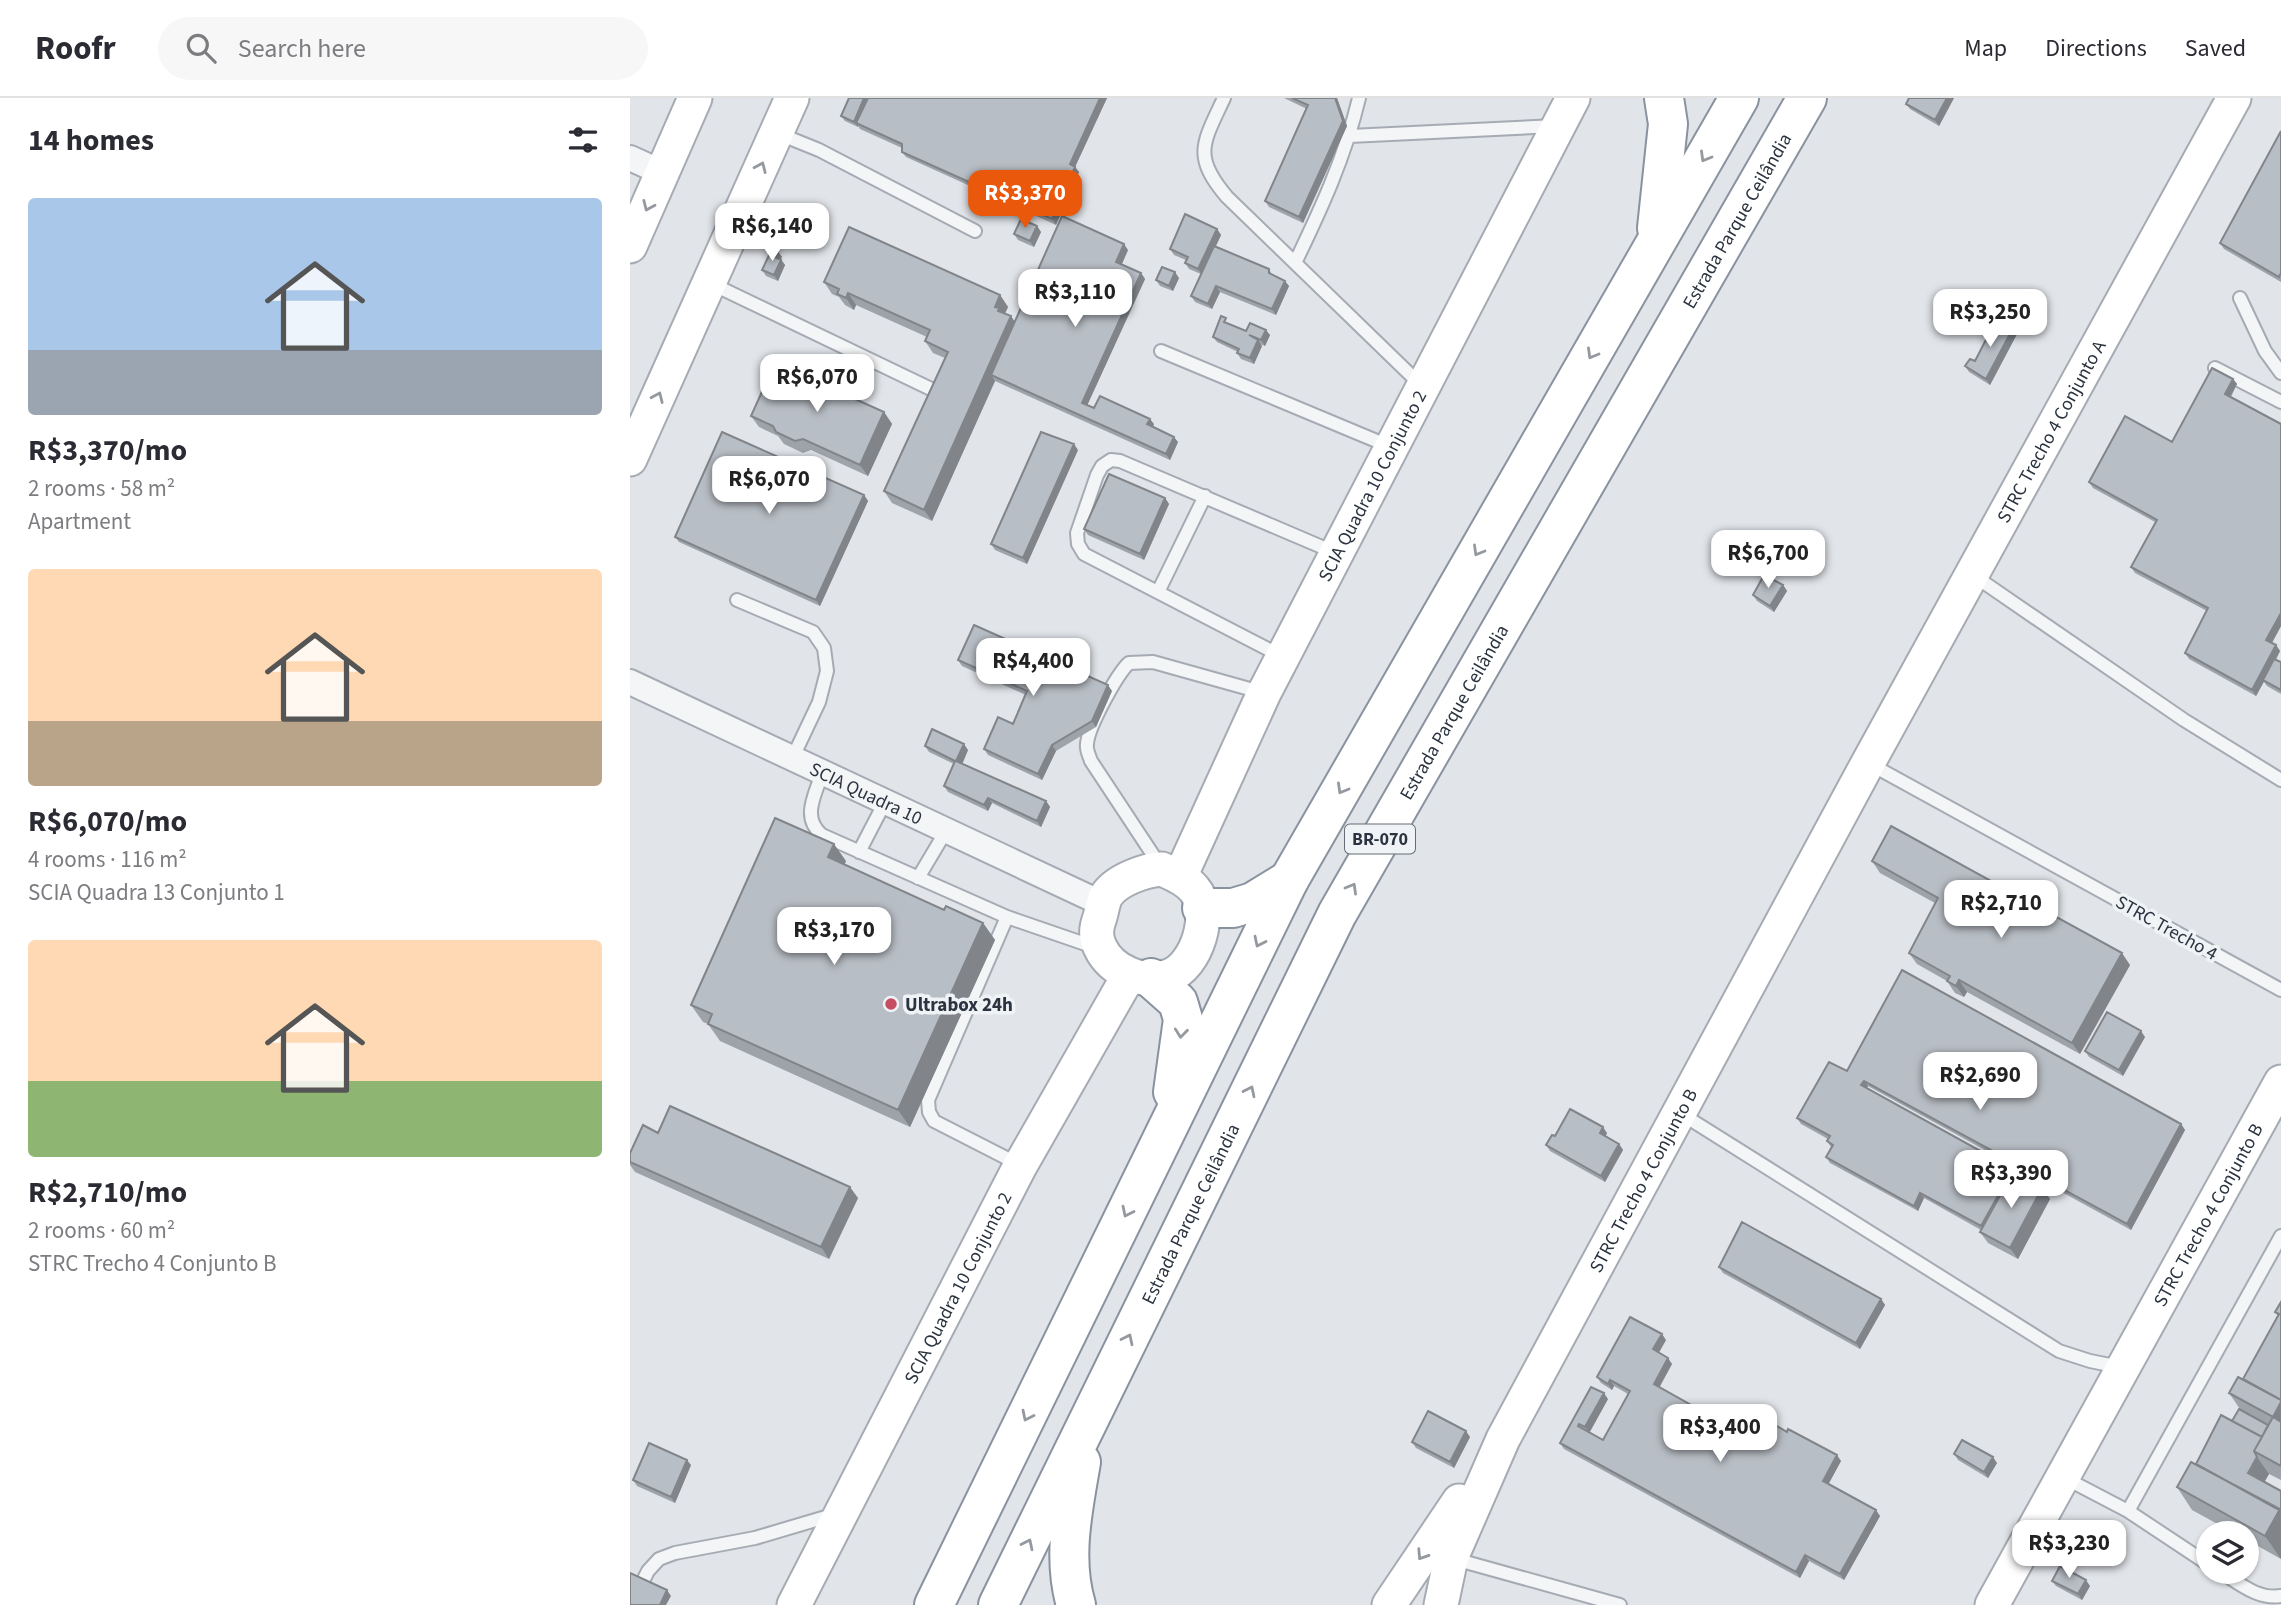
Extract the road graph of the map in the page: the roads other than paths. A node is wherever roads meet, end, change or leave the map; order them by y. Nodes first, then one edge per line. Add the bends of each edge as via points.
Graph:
1 (792, 98) edge
2 (1224, 98) edge
3 (1359, 98) edge
4 (1664, 98) edge
5 (1740, 98) edge
6 (1807, 98) edge
7 (2234, 98) edge
8 (693, 99) edge
9 (1565, 112) edge
10 (777, 133) junction
11 (1350, 136) junction
12 (630, 158) edge
13 (663, 173) junction
14 (975, 231) dead end
15 (1655, 245) junction
16 (630, 246) edge
17 (1295, 263) junction
18 (710, 283) junction
19 (2240, 298) dead end
20 (1161, 351) dead end
21 (2215, 368) edge
22 (2281, 373) edge
23 (1423, 387) junction
24 (930, 389) edge
25 (2281, 402) edge
26 (1392, 447) junction
27 (630, 459) edge
28 (1205, 496) junction
29 (1337, 553) junction
30 (1972, 574) junction
31 (1158, 592) junction
32 (737, 600) dead end
33 (1283, 657) junction
34 (630, 682) edge
35 (1264, 693) junction
36 (793, 759) junction
37 (1868, 763) junction
38 (821, 773) junction
39 (2281, 780) edge
40 (885, 802) junction
41 (946, 831) junction
42 (859, 852) junction
43 (1171, 873) junction
44 (918, 878) junction
45 (1289, 880) junction
46 (1104, 904) junction
47 (1202, 908) junction
48 (1007, 917) junction
49 (1101, 949) junction
50 (1140, 977) junction
51 (2281, 990) edge
52 (2281, 1082) edge
53 (1679, 1112) junction
54 (1151, 1164) junction
55 (1020, 1166) junction
56 (2281, 1236) edge
57 (2123, 1367) junction
58 (1086, 1425) junction
59 (1503, 1439) junction
60 (2063, 1476) junction
61 (2128, 1511) junction
62 (843, 1512) junction
63 (2196, 1556) edge
64 (1451, 1558) junction
65 (2239, 1584) edge
66 (2281, 1596) edge
67 (631, 1605) edge
68 (794, 1605) edge
69 (934, 1605) edge
70 (998, 1605) edge
71 (1076, 1605) edge
72 (1389, 1605) edge
73 (1441, 1605) edge
74 (1620, 1605) edge
75 (1992, 1605) edge

1 - 10 street
2 - 17 lane via 1205,138 1204,160 1211,179
3 - 11 lane
4 - 15 highway via 1668,124
5 -> 15 highway, BR-070
58 -> 6 highway, Estrada Parque Ceilândia / BR-070 via 1337,914
7 - 30 street, STRC Trecho 4 Conjunto A
8 - 13 street
9 - 11 lane
9 - 23 street, SCIA Quadra 10 Conjunto 2
10 - 14 lane via 820,150
18 -> 10 street
11 - 17 lane
12 - 13 street
13 -> 16 street
15 -> 45 highway, BR-070
17 - 23 lane
18 - 24 lane
27 -> 18 street
19 - 22 lane
20 - 26 lane
21 - 25 lane
23 - 26 street, SCIA Quadra 10 Conjunto 2
26 - 29 street, SCIA Quadra 10 Conjunto 2
28 - 29 lane
28 - 31 lane
28 - 31 lane via 1120,461 1111,460 1097,475 1079,523 1078,544 1084,554
29 - 33 street, SCIA Quadra 10 Conjunto 2
30 - 37 street, STRC Trecho 4 Conjunto A
30 - 39 lane via 2184,720
31 - 33 lane
32 - 36 lane via 813,632 824,648 827,671 819,702
33 - 35 street, SCIA Quadra 10 Conjunto 2
34 - 36 street, SCIA Quadra 10
35 - 43 street, SCIA Quadra 10 Conjunto 2
35 - 43 lane via 1153,662 1129,663 1121,671 1086,747 1091,761
36 - 38 street, SCIA Quadra 10
37 - 51 lane, STRC Trecho 4
37 - 53 street, STRC Trecho 4 Conjunto B
38 - 40 street, SCIA Quadra 10
38 - 42 lane via 809,815 813,827
40 - 41 street, SCIA Quadra 10
40 - 42 lane
41 - 44 lane
41 - 46 street, SCIA Quadra 10
42 - 44 lane
43 - 46 street via 1151,870 1131,877 1107,895
43 - 47 street via 1195,890
44 - 48 lane
45 - 47 highway via 1253,902 1233,908
45 -> 54 highway, BR-070
46 - 49 street via 1095,931
47 - 50 street via 1202,934 1190,958 1170,976
48 - 49 lane
48 - 55 lane via 928,1100 934,1121
49 - 50 street via 1114,965
50 -> 54 highway via 1178,1002 1183,1019 1174,1086
50 - 55 street, SCIA Quadra 10 Conjunto 2
52 - 57 street, STRC Trecho 4 Conjunto B
53 - 57 lane via 2059,1351
53 - 59 street, STRC Trecho 4 Conjunto B
54 -> 69 highway, BR-070
55 - 62 street, SCIA Quadra 10 Conjunto 2
56 - 61 lane
57 - 60 street, STRC Trecho 4 Conjunto B
70 -> 58 highway, Estrada Parque Ceilândia / BR-070
58 - 71 highway via 1068,1563
59 - 64 street, STRC Trecho 4 Conjunto B
59 -> 72 street
60 - 61 lane
60 - 75 street, STRC Trecho 4 Conjunto B
61 - 63 lane
62 - 67 lane via 659,1559
62 - 68 street, SCIA Quadra 10 Conjunto 2
64 - 73 street, STRC Trecho 4 Conjunto B
64 - 74 lane
65 - 66 lane via 2253,1593

